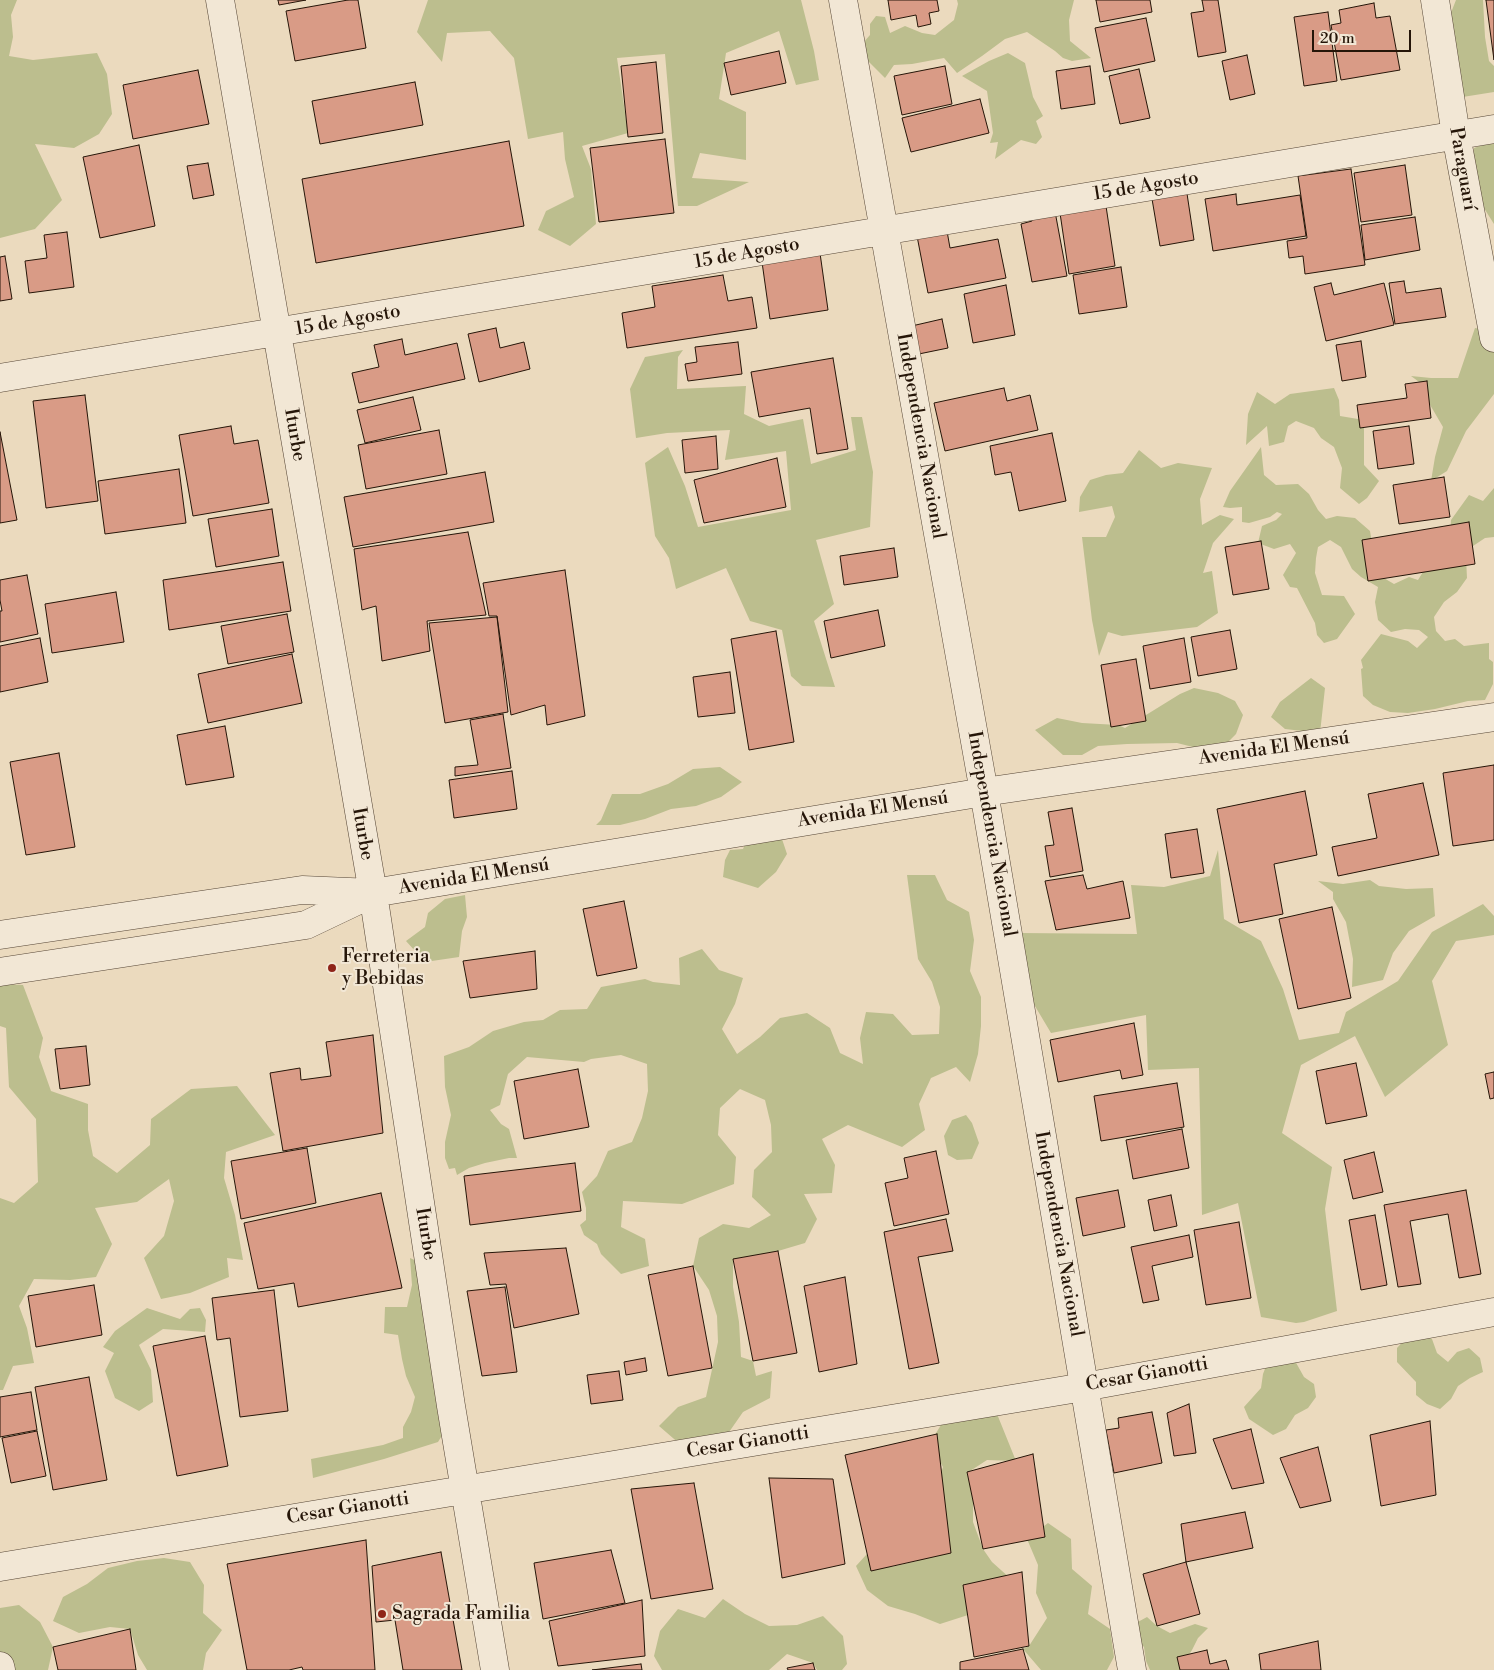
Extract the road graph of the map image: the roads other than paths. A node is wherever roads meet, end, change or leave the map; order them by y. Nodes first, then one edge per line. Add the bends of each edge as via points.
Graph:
1 (220, 0) edge
2 (843, 0) edge
3 (1435, 0) edge
4 (1494, 129) edge
5 (1456, 135) junction
6 (883, 231) junction
7 (277, 333) junction
8 (1494, 338) edge
9 (0, 378) edge
10 (1494, 717) edge
11 (984, 792) junction
12 (372, 893) junction
13 (0, 935) edge
14 (0, 972) edge
15 (1494, 1312) edge
16 (1084, 1387) junction
17 (464, 1490) junction
18 (0, 1567) edge
19 (0, 1666) edge
20 (1, 1670) edge
21 (495, 1670) edge
22 (1132, 1670) edge

1 - 7 street, Iturbe
2 - 6 street, Independencia Nacional
3 - 5 street, Paraguarí
4 - 5 street, 15 de Agosto
5 - 6 street, 15 de Agosto
5 - 8 street, Paraguarí
6 - 7 street, 15 de Agosto
6 - 11 street, Independencia Nacional
7 - 9 street, 15 de Agosto
7 - 12 street, Iturbe
10 - 11 street, Avenida El Mensú
11 - 12 street, Avenida El Mensú
11 - 16 street, Independencia Nacional
12 - 13 street, Avenida El Mensú via 302,890
12 - 14 street, Avenida El Mensú via 306,925
12 - 17 street, Iturbe
15 - 16 street, Cesar Gianotti
16 - 17 street, Cesar Gianotti
16 - 22 street, Independencia Nacional
17 - 18 street, Cesar Gianotti
17 - 21 street, Iturbe
19 - 20 street

